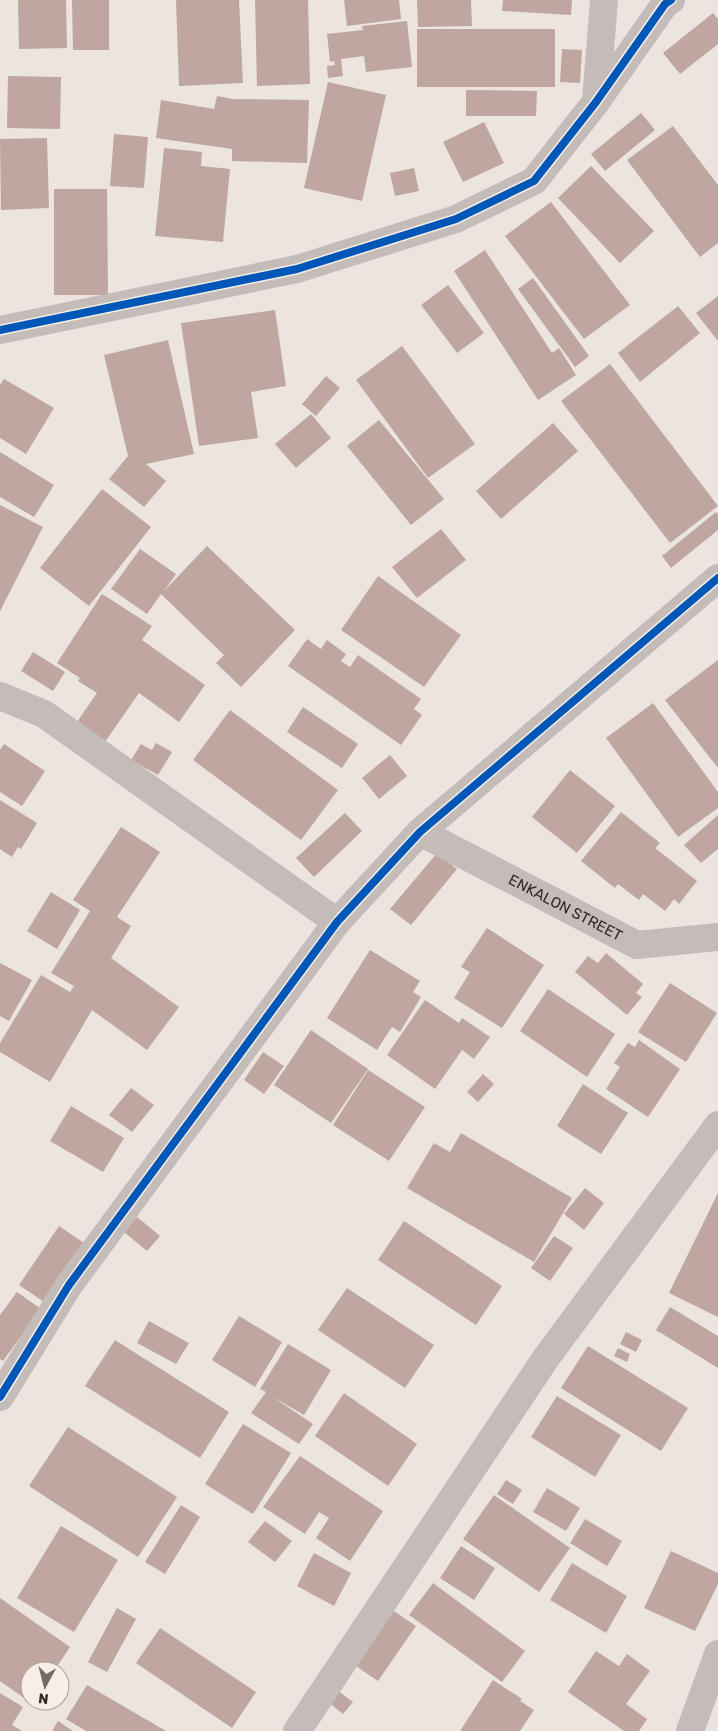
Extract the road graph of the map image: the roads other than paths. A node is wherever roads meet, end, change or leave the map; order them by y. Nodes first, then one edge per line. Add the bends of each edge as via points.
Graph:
1 (604, 0) edge
2 (671, 0) edge
3 (596, 102) junction
4 (0, 330) edge
5 (718, 578) edge
6 (0, 696) edge
7 (420, 832) junction
8 (337, 922) junction
9 (718, 938) edge
10 (718, 1125) edge
11 (0, 1398) edge
12 (718, 1654) edge
13 (298, 1731) edge
14 (690, 1731) edge

1 - 3 street
2 - 3 street
3 - 4 street via 534,181 456,219 297,269
5 - 7 street
6 - 8 street via 44,714
7 - 8 street
7 - 9 street, ENKALON STREET via 637,945
8 - 11 street via 69,1285
10 - 13 street via 546,1358
12 - 14 street

